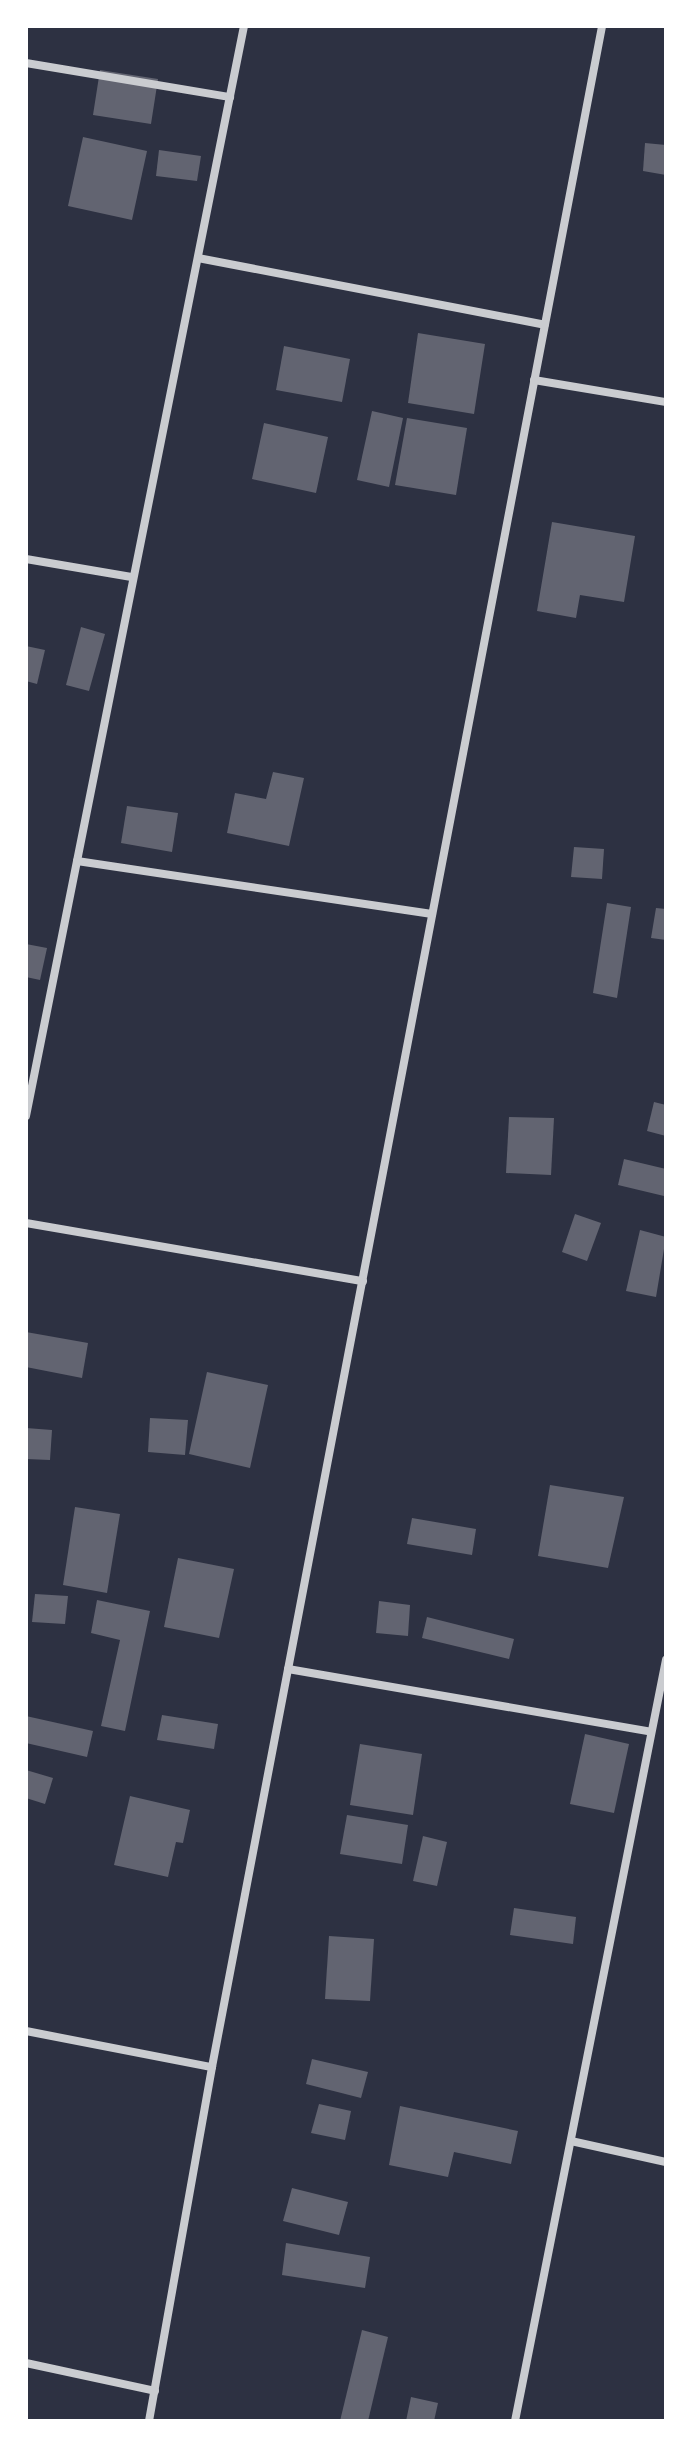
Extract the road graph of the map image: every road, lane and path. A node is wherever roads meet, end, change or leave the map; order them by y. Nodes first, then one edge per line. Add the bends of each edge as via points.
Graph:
1 (244, 26) edge
2 (602, 26) edge
3 (26, 63) edge
4 (230, 97) junction
5 (198, 258) junction
6 (545, 325) junction
7 (534, 380) junction
8 (666, 402) edge
9 (26, 559) edge
10 (131, 577) junction
11 (77, 861) junction
12 (432, 914) junction
13 (26, 1116) edge
14 (26, 1223) edge
15 (363, 1281) junction
16 (666, 1660) edge
17 (288, 1669) junction
18 (651, 1732) junction
19 (26, 2031) edge
20 (212, 2067) junction
21 (571, 2141) junction
22 (666, 2162) edge
23 (26, 2363) edge
24 (155, 2391) junction
25 (149, 2421) edge
26 (515, 2421) edge

1 - 4 street
2 - 6 street
3 - 4 street
4 - 5 street
5 - 6 street
5 - 10 street
6 - 7 street
7 - 8 street
7 - 12 street
9 - 10 street
10 - 11 street
11 - 12 street
11 - 13 street
12 - 15 street
14 - 15 street
15 - 17 street
16 - 18 street
17 - 18 street
17 - 20 street
18 - 21 street
19 - 20 street
20 - 24 street
21 - 22 street
21 - 26 street
23 - 24 street
24 - 25 street

